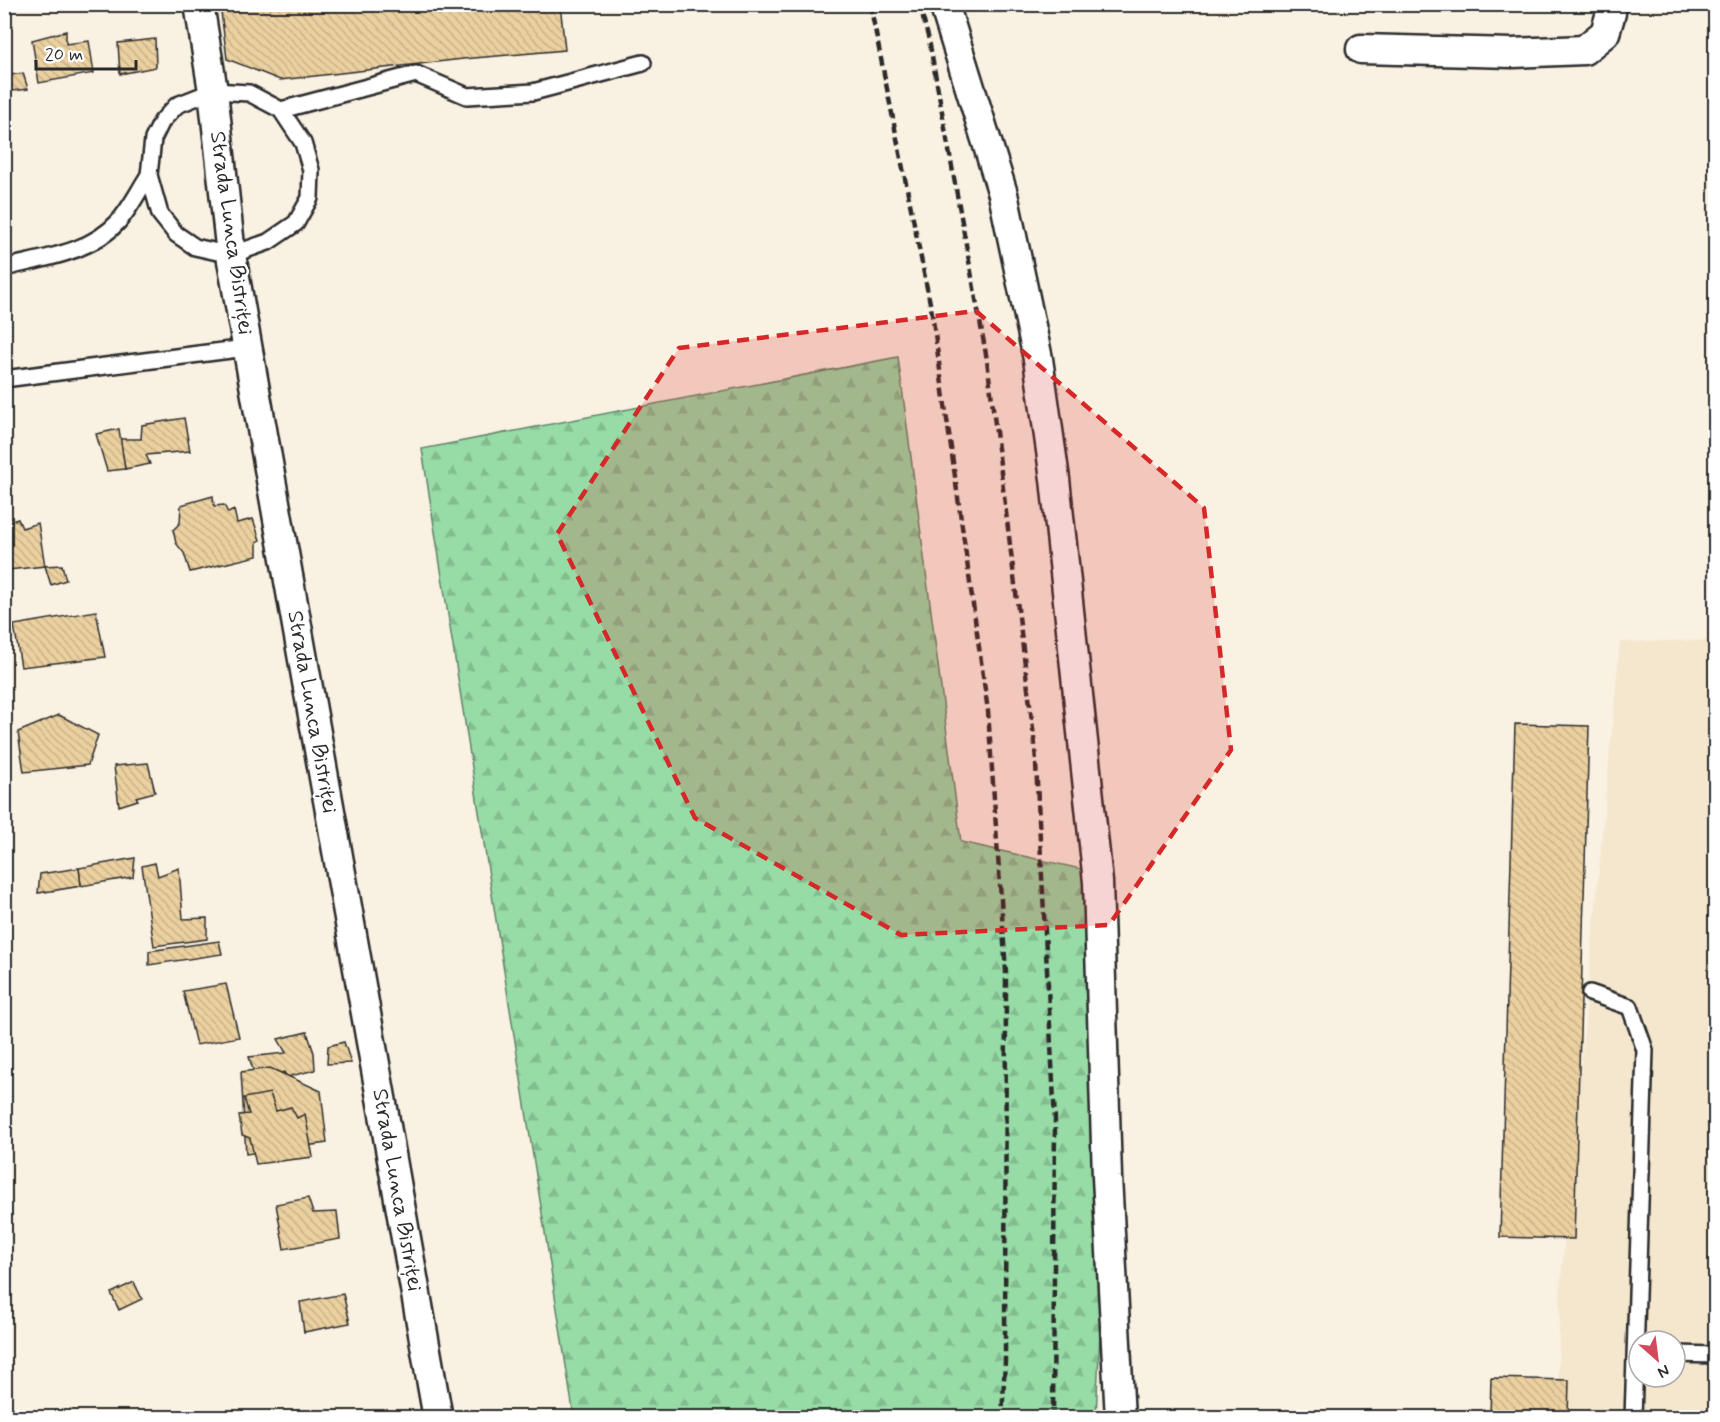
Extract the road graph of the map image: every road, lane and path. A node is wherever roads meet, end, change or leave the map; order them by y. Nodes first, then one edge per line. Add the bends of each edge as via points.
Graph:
1 (199, 4) edge
2 (944, 4) edge
3 (1610, 4) edge
4 (1361, 49) dead end
5 (643, 63) dead end
6 (213, 91) junction
7 (281, 110) junction
8 (148, 176) junction
9 (231, 255) junction
10 (4, 268) edge
11 (246, 348) junction
12 (4, 379) edge
13 (1590, 993) dead end
14 (1638, 1329) edge
15 (1687, 1354) edge
16 (1716, 1355) edge
17 (1635, 1389) edge
18 (438, 1418) edge
19 (1120, 1418) edge
20 (1634, 1418) edge

1 - 6 street, Strada Lunca Bistriței
2 - 19 street via 1004,194 1038,359 1055,479 1098,882 1107,1177
3 - 4 street via 1605,33 1584,50 1512,53
5 - 7 lane via 533,92 467,96 417,74
6 - 7 lane via 249,93
6 - 8 lane via 177,105 162,121 153,139
6 - 9 street, Strada Lunca Bistriței
7 - 9 lane via 303,143 311,170 310,198 296,223 268,242
8 - 9 lane via 160,214 176,234 195,247
8 - 10 lane via 119,221 99,240
9 - 11 street, Strada Lunca Bistriței
11 - 12 lane
11 - 18 street, Strada Lunca Bistriței
13 - 14 lane via 1630,1007 1645,1050
15 - 16 lane
17 - 20 lane

